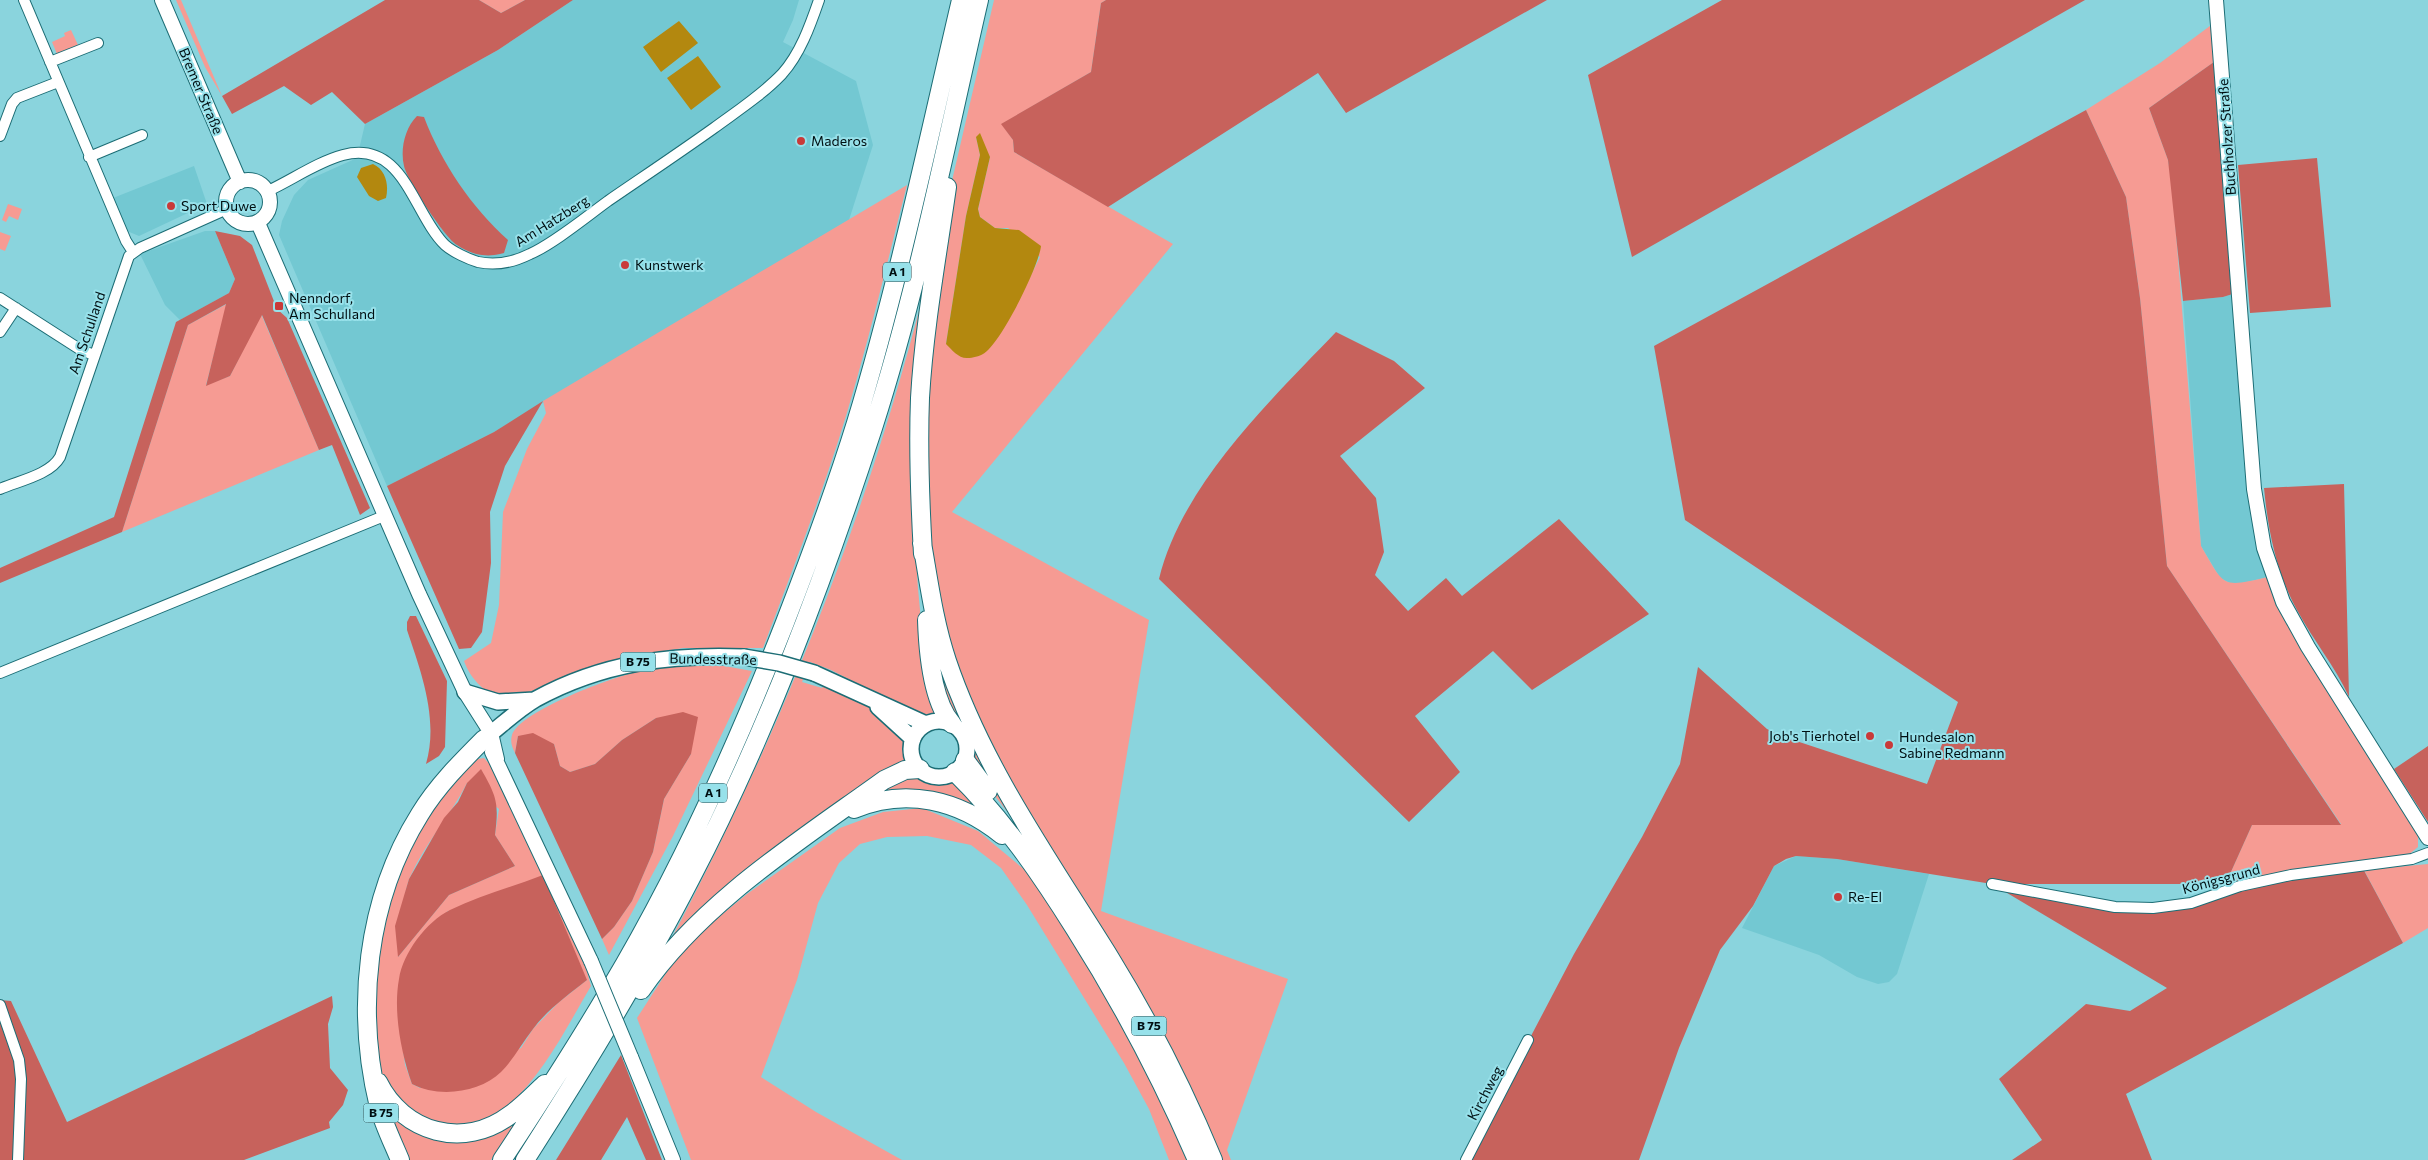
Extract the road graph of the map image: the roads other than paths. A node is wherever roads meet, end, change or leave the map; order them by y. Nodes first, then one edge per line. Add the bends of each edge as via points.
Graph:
1 (24, 0) edge
2 (162, 0) edge
3 (819, 0) edge
4 (961, 0) edge
5 (979, 0) edge
6 (2216, 0) edge
7 (98, 43) dead end
8 (50, 62) junction
9 (58, 82) junction
10 (955, 107) junction
11 (142, 135) dead end
12 (0, 136) edge
13 (89, 157) junction
14 (240, 182) junction
15 (268, 192) junction
16 (227, 210) junction
17 (258, 223) junction
18 (133, 252) junction
19 (0, 298) edge
20 (16, 308) junction
21 (0, 332) edge
22 (94, 356) junction
23 (0, 489) edge
24 (384, 516) junction
25 (922, 543) junction
26 (0, 673) edge
27 (464, 692) junction
28 (866, 696) junction
29 (535, 700) junction
30 (926, 724) junction
31 (952, 724) junction
32 (488, 736) junction
33 (913, 739) junction
34 (960, 766) junction
35 (920, 769) junction
36 (810, 834) junction
37 (2428, 838) edge
38 (2428, 853) edge
39 (1992, 884) dead end
40 (1071, 898) junction
41 (1068, 917) junction
42 (0, 1005) edge
43 (1528, 1040) dead end
44 (370, 1063) junction
45 (561, 1071) junction
46 (567, 1094) junction
47 (18, 1160) edge
48 (400, 1160) edge
49 (502, 1160) edge
50 (525, 1160) edge
51 (673, 1160) edge
52 (1198, 1160) edge
53 (1213, 1160) edge
54 (1466, 1160) edge

1 - 8 street
2 - 14 street, Bremer Straße
3 - 15 street, Am Hatzberg via 798,51 770,86 532,254 516,260 496,264 478,262 446,246 436,235 402,176 382,159 369,154 343,155
4 - 45 highway, A 1 via 879,340 818,540 758,693 686,849 612,987
5 - 10 highway, A 1
6 - 37 street, Buchholzer Straße via 2257,519 2272,576 2299,633
7 - 8 street
8 - 9 street
9 - 12 street via 17,98
9 - 13 street
10 - 25 highway via 921,389 919,468
10 - 46 highway, A 1 via 874,426 790,662 692,876 630,990
11 - 13 street
13 - 18 street
14 - 15 street via 257,182
14 - 16 street via 230,189
15 - 17 street via 271,199 268,213
16 - 17 street via 237,222
16 - 18 street
17 - 24 street
18 - 22 street, Am Schulland via 126,261
19 - 20 street
20 - 21 street
20 - 22 street
22 - 23 street, Am Schulland via 57,462 46,470
24 - 26 street
24 - 27 street
25 - 31 highway via 929,649 937,693
25 - 40 highway via 938,632 958,691 1002,779
27 - 29 main road, B 75 via 498,702
27 - 32 street via 472,715
28 - 29 main road, Bundesstraße / B 75, bridge via 814,673 744,657 684,656 658,658 593,674
28 - 30 main road, B 75
28 - 33 main road, B 75
29 - 32 main road, Bundesstraße / B 75
30 - 31 main road, B 75 via 937,721
30 - 33 main road
31 - 34 main road via 965,738 967,749
32 - 44 highway via 437,790 420,814 390,878 374,930 369,963 366,1003
32 - 51 street, bridge via 591,961
33 - 35 main road via 912,755
34 - 35 main road via 943,777 935,777
34 - 40 highway, B 75
34 - 41 highway, B 75
35 - 36 highway via 894,774
36 - 41 highway via 849,811 880,800 922,798 947,803 979,818 1005,838
36 - 46 highway via 760,871 682,938 647,981 601,1056
38 - 39 street, Königsgrund via 2412,859 2291,875 2240,886 2191,903 2152,908 2115,907
40 - 53 highway, B 75 via 1145,1019 1184,1093
41 - 52 highway, B 75 via 1143,1044
42 - 47 street via 19,1060
43 - 54 street, Kirchweg
44 - 45 highway via 384,1094 403,1114 422,1126 447,1134 475,1132 510,1115
44 - 48 highway, B 75 via 380,1109
45 - 49 highway, A 1
46 - 50 highway, A 1

